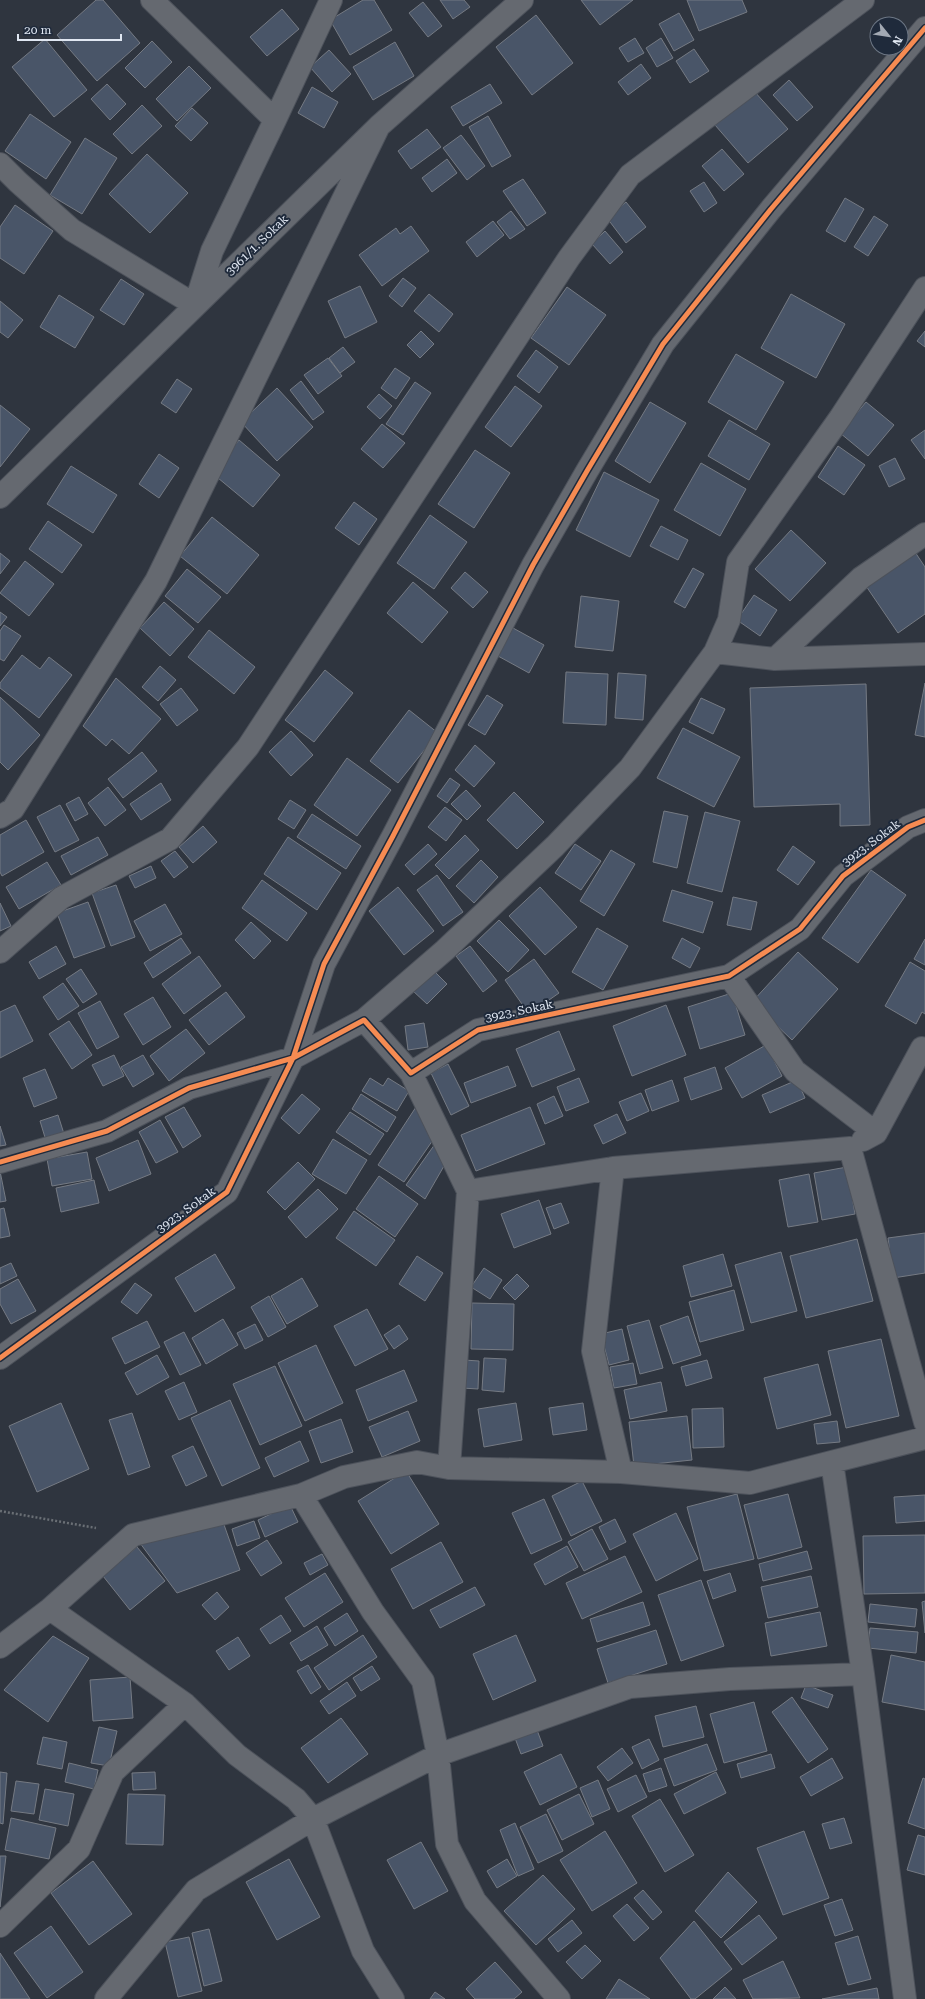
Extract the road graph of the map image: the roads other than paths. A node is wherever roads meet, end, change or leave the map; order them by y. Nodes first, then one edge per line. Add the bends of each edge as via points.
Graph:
1 (152, 0) edge
2 (331, 0) edge
3 (522, 0) edge
4 (863, 0) edge
5 (925, 28) edge
6 (275, 120) junction
7 (379, 126) junction
8 (0, 164) edge
9 (925, 288) edge
10 (195, 305) junction
11 (0, 497) edge
12 (925, 534) edge
13 (715, 652) junction
14 (925, 654) edge
15 (775, 659) junction
16 (0, 817) edge
17 (925, 820) edge
18 (0, 952) edge
19 (729, 976) junction
20 (364, 1020) junction
21 (925, 1049) edge
22 (293, 1058) junction
23 (411, 1072) junction
24 (876, 1133) junction
25 (850, 1148) junction
26 (0, 1162) edge
27 (613, 1168) junction
28 (468, 1191) junction
29 (0, 1358) edge
30 (925, 1422) edge
31 (925, 1438) edge
32 (832, 1462) junction
33 (448, 1468) junction
34 (621, 1472) junction
35 (301, 1496) junction
36 (50, 1610) junction
37 (0, 1647) edge
38 (863, 1674) junction
39 (185, 1704) junction
40 (438, 1755) junction
41 (313, 1819) junction
42 (0, 1926) edge
43 (111, 1998) edge
44 (393, 1999) edge
45 (559, 1999) edge
46 (905, 1999) edge

1 - 6 street
2 - 6 street
3 - 7 street, 3961/1. Sokak
4 - 18 street via 630,175 569,258 248,747 170,839 61,898
5 - 22 street, 3923. Sokak via 771,209 663,344 533,565 324,964
6 - 10 street via 212,251
7 - 10 street, 3961/1. Sokak
7 - 16 street via 156,581 14,809
8 - 10 street via 72,230
9 - 13 street via 840,418 738,562 729,620
10 - 11 street, 3961/1. Sokak
12 - 15 street via 861,578
13 - 15 street
13 - 20 street via 630,768 555,846 445,950
14 - 15 street
17 - 19 street, 3923. Sokak via 908,827 843,876 800,929
19 - 23 street, 3923. Sokak via 478,1030
19 - 24 street via 795,1071
20 - 22 street
20 - 23 street
21 - 24 street via 922,1048
22 - 26 street via 190,1088 107,1131
22 - 29 street, 3923. Sokak via 227,1192
23 - 28 street
24 - 25 street
25 - 27 street
25 - 30 street
27 - 28 street
27 - 34 street via 593,1351
28 - 33 street
31 - 32 street
32 - 34 street via 750,1483
32 - 38 street
33 - 34 street
33 - 35 street via 417,1462 344,1477
35 - 36 street via 133,1535
35 - 40 street via 373,1612 423,1681
36 - 37 street
36 - 39 street
38 - 40 street via 730,1679 630,1687
38 - 46 street
39 - 41 street via 237,1756 296,1799
39 - 42 street via 113,1772 79,1848
40 - 41 street
40 - 45 street via 447,1844 472,1894
41 - 43 street via 196,1890
41 - 44 street via 363,1951

